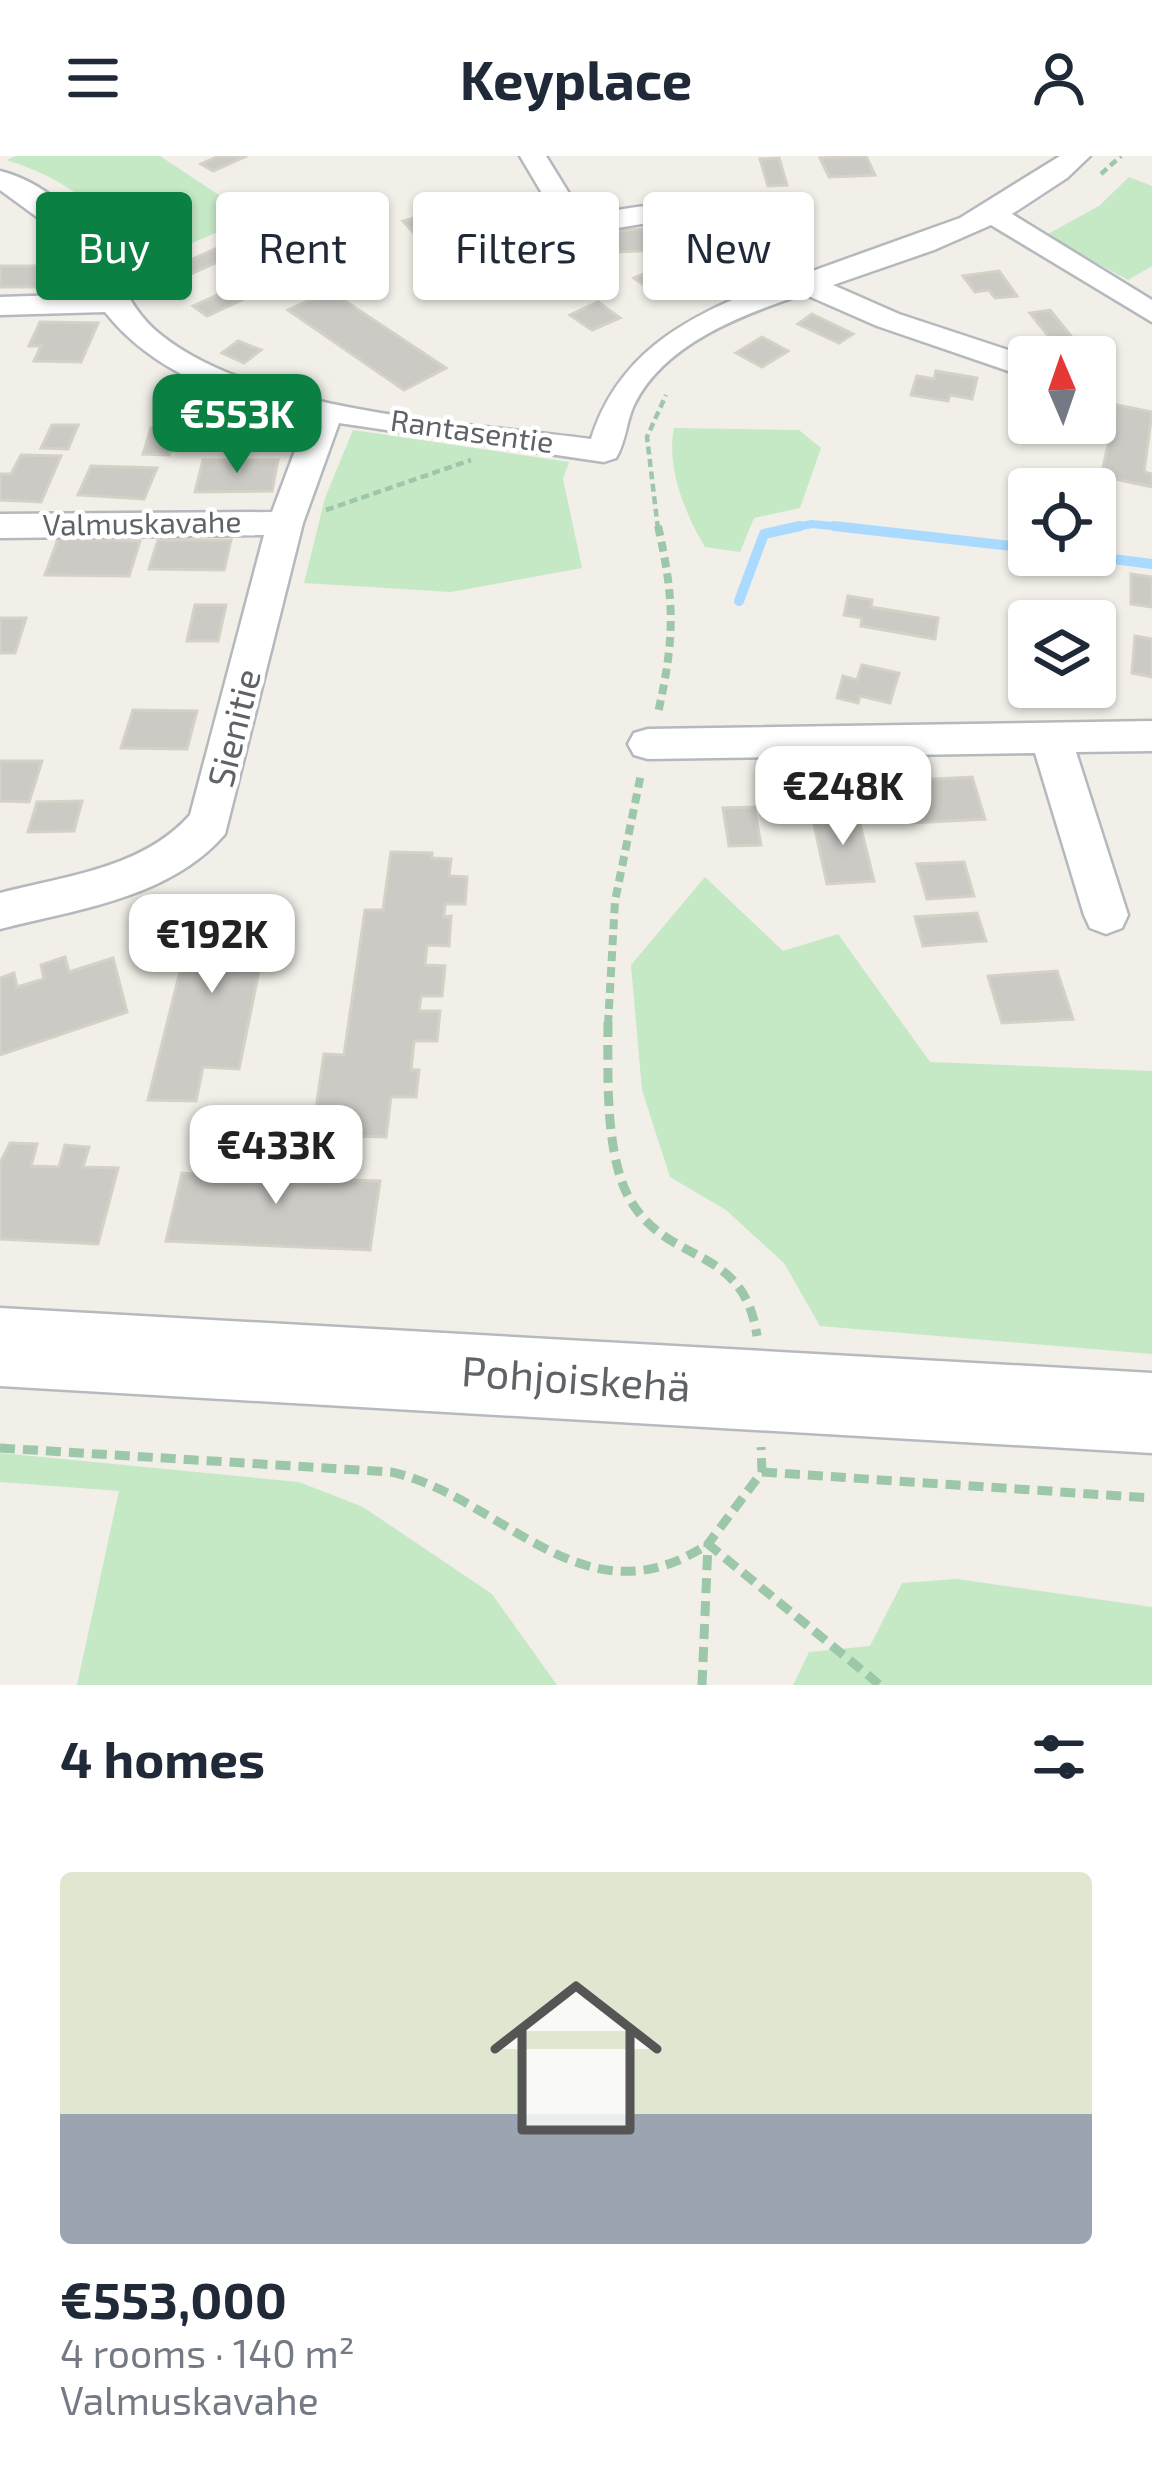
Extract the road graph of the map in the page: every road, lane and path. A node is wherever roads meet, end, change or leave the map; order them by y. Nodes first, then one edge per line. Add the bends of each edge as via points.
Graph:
1 (532, 156) edge
2 (1121, 156) edge
3 (1083, 170) edge
4 (0, 179) edge
5 (993, 214) junction
6 (643, 216) edge
7 (814, 282) edge
8 (814, 287) edge
9 (761, 300) edge
10 (113, 303) junction
11 (0, 306) edge
12 (1152, 314) edge
13 (1008, 361) edge
14 (680, 379) dead end
15 (326, 410) junction
16 (512, 441) junction
17 (285, 523) junction
18 (0, 526) edge
19 (1152, 736) edge
20 (1051, 739) junction
21 (648, 744) junction
22 (0, 911) edge
23 (1106, 915) dead end
24 (0, 1347) edge
25 (760, 1390) junction
26 (1152, 1413) edge
27 (0, 1448) edge
28 (762, 1472) junction
29 (1152, 1498) edge
30 (708, 1544) junction
31 (702, 1685) edge
32 (880, 1685) edge

1 - 6 street via 575,226
2 - 3 path
3 - 5 street
4 - 10 street, Rantasentie via 57,214 90,251
5 - 7 street
5 - 12 street
8 - 13 street
9 - 16 street, Rantasentie via 701,325 650,359 623,393 604,452
10 - 11 street
10 - 15 street, Rantasentie via 156,347 208,376
14 - 21 path via 646,437 672,590 673,648
15 - 16 street, Rantasentie
15 - 17 street, Sienitie
16 - 17 path via 449,471
17 - 18 street, Valmuskavahe
17 - 22 street, Sienitie via 215,806 197,842 163,865
19 - 20 street
20 - 21 street
20 - 23 street
21 - 25 path via 612,922 614,1146 630,1204 750,1299
24 - 25 main road, Pohjoiskehä
25 - 26 main road, Pohjoiskehä
25 - 28 path
27 - 30 path via 429,1479 527,1543 633,1571 675,1565
28 - 29 path
28 - 30 path
30 - 31 path
30 - 32 path

